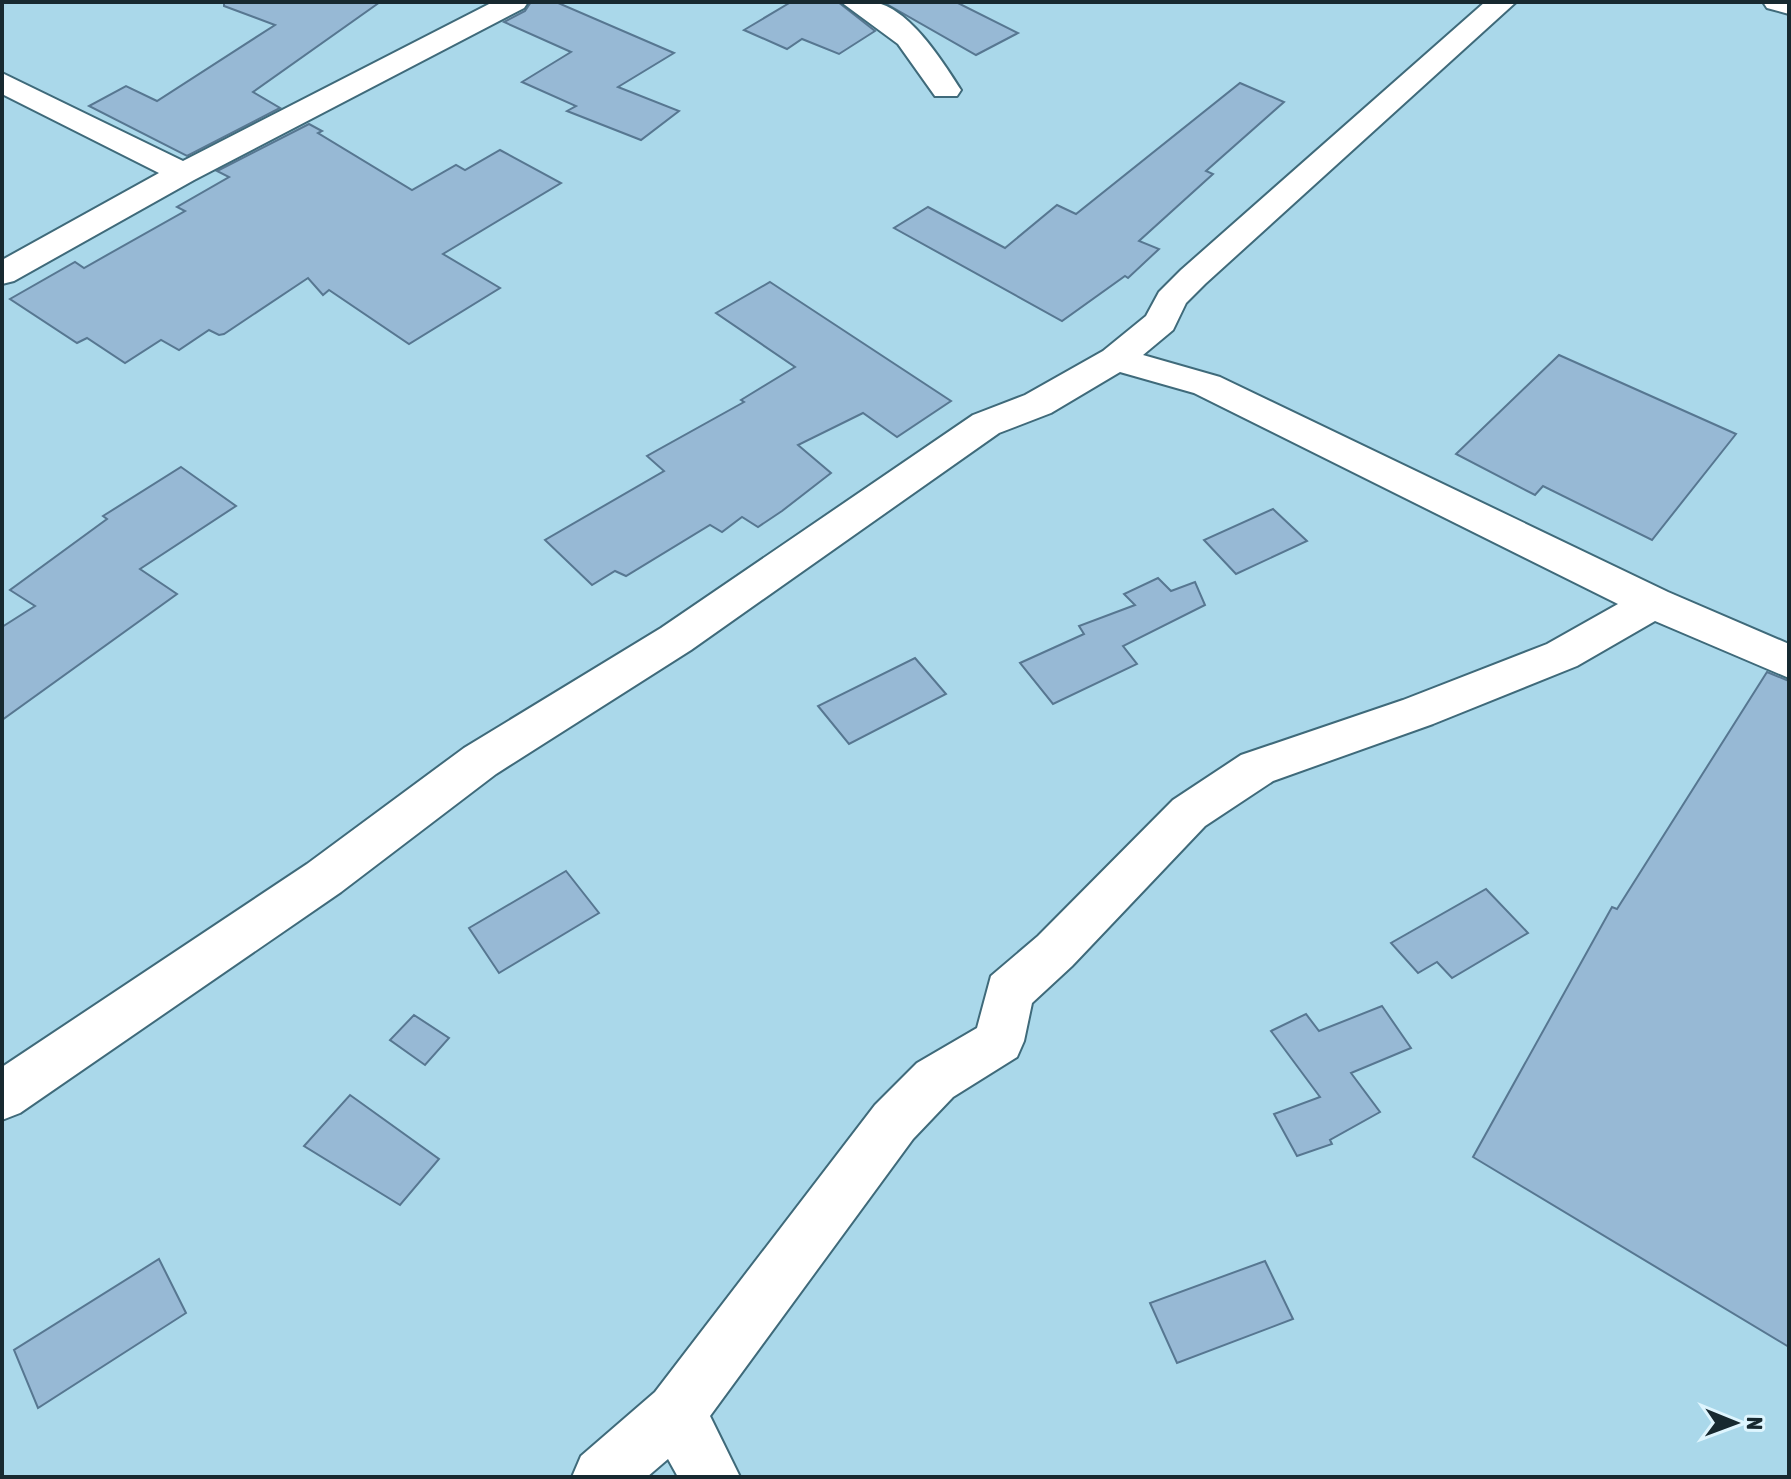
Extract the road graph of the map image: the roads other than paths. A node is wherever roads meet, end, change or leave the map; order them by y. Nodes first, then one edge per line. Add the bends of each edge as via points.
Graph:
1 (514, 2) edge
2 (855, 2) edge
3 (1502, 2) edge
4 (1777, 2) edge
5 (1789, 6) edge
6 (2, 82) edge
7 (946, 90) dead end
8 (183, 173) junction
9 (2, 274) edge
10 (1116, 359) junction
11 (1653, 603) junction
12 (1789, 662) edge
13 (2, 1096) edge
14 (676, 1413) junction
15 (602, 1477) edge
16 (710, 1477) edge

1 - 8 street
2 - 7 street via 898,26 922,49
3 - 10 street via 1205,266 1171,299 1161,322
4 - 5 street
6 - 8 street
8 - 9 street
10 - 11 street via 1207,385
10 - 13 street via 1038,404 986,424 676,639 480,761 324,878
11 - 12 street
11 - 14 street via 1562,655 1257,768 1189,813 1009,992 999,1041 935,1080 894,1122
14 - 15 street
14 - 16 street

